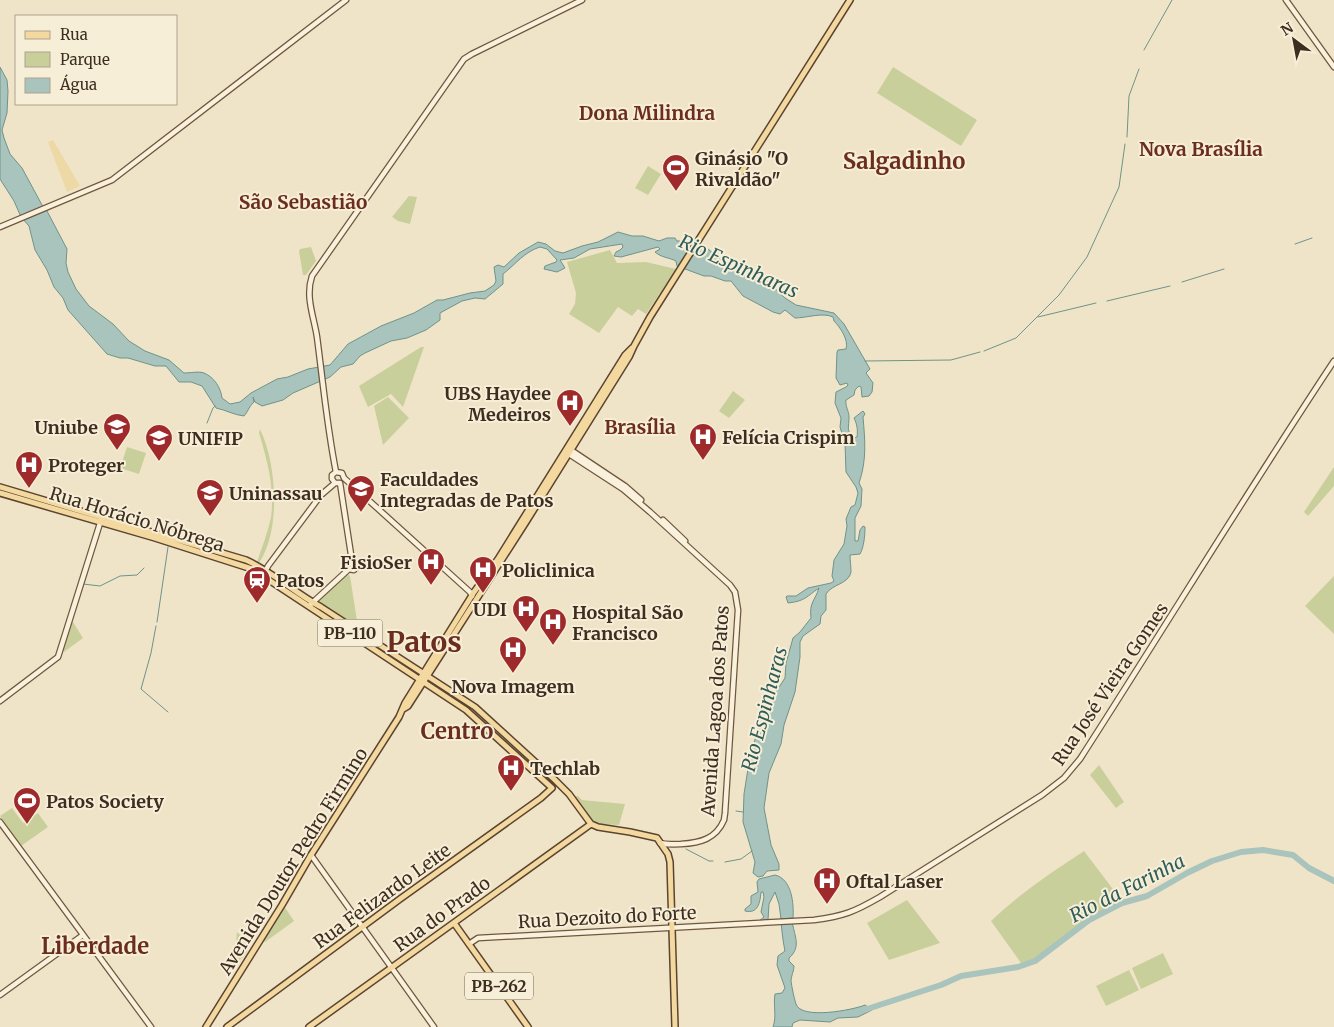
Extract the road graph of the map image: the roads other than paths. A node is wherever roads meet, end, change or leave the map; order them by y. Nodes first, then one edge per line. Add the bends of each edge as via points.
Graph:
1 (346, 0) edge
2 (582, 0) edge
3 (850, 0) edge
4 (1286, 0) edge
5 (1334, 67) edge
6 (3, 226) edge
7 (1334, 361) edge
8 (568, 450) junction
9 (335, 473) junction
10 (344, 478) junction
11 (337, 483) junction
12 (0, 487) edge
13 (327, 489) junction
14 (0, 492) edge
15 (101, 519) junction
16 (189, 546) junction
17 (351, 562) junction
18 (349, 569) junction
19 (263, 571) junction
20 (472, 593) junction
21 (311, 605) junction
22 (425, 674) junction
23 (422, 680) junction
24 (0, 701) edge
25 (510, 739) junction
26 (505, 745) junction
27 (0, 822) edge
28 (591, 824) junction
29 (674, 845) junction
30 (667, 850) junction
31 (311, 855) junction
32 (454, 923) junction
33 (738, 924) joint
34 (362, 927) junction
35 (672, 928) junction
36 (83, 935) junction
37 (469, 944) junction
38 (392, 968) junction
39 (0, 995) edge
40 (151, 1027) edge
41 (206, 1027) edge
42 (226, 1027) edge
43 (309, 1027) edge
44 (434, 1027) edge
45 (528, 1027) edge
46 (675, 1027) edge

1 - 6 main road via 112,180
2 - 9 main road via 466,57 316,269 310,291
3 - 8 main road, Avenida Doutor Pedro Firmino
4 - 5 main road
7 - 33 main road, Rua José Vieira Gomes via 1072,770 1042,795 849,914 814,920
8 - 20 main road, Avenida Doutor Pedro Firmino via 498,559
8 - 22 main road, Avenida Doutor Pedro Firmino via 526,522
8 - 29 main road, Avenida Lagoa dos Patos via 623,489 700,556 735,592 738,610 725,813 721,827 710,838 696,844
9 - 10 main road via 343,474
9 - 11 main road via 332,480
9 - 13 main road
10 - 11 main road
10 - 20 main road
11 - 13 main road
11 - 17 main road
12 - 15 main road, Rua Horácio Nóbrega
13 - 19 main road
14 - 15 main road, Rua Horácio Nóbrega
15 - 16 main road, Rua Horácio Nóbrega
15 - 24 main road via 58,657
16 - 19 main road, Rua Horácio Nóbrega
16 - 19 main road, Rua Horácio Nóbrega via 246,560
17 - 18 main road via 347,565
17 - 18 main road via 356,563 356,568
18 - 21 main road
19 - 21 main road, PB-110
20 - 22 main road, Avenida Doutor Pedro Firmino
21 - 22 main road, PB-110
21 - 23 main road, PB-110
22 - 23 main road, Avenida Doutor Pedro Firmino
22 - 25 main road, PB-110 via 471,704
23 - 26 main road, PB-110 via 466,710
23 - 31 main road, Avenida Doutor Pedro Firmino
25 - 26 main road
25 - 28 main road, PB-110 via 569,794
26 - 34 main road, Rua Felizardo Leite / PB-110 via 551,786 551,791
27 - 36 main road
28 - 30 main road via 657,838
28 - 32 main road, Rua do Prado
29 - 30 main road, Avenida Lagoa dos Patos
29 - 30 main road
30 - 35 main road
31 - 34 main road
31 - 41 main road, Avenida Doutor Pedro Firmino
32 - 37 main road, PB-262
32 - 38 main road, Rua do Prado
33 - 35 main road, Rua Dezoito do Forte
34 - 38 main road
34 - 42 main road, Rua Felizardo Leite
35 - 37 main road, Rua Dezoito do Forte via 478,938
35 - 46 main road
36 - 39 main road
36 - 40 main road
37 - 45 main road, PB-262
38 - 43 main road, Rua do Prado
38 - 44 main road

